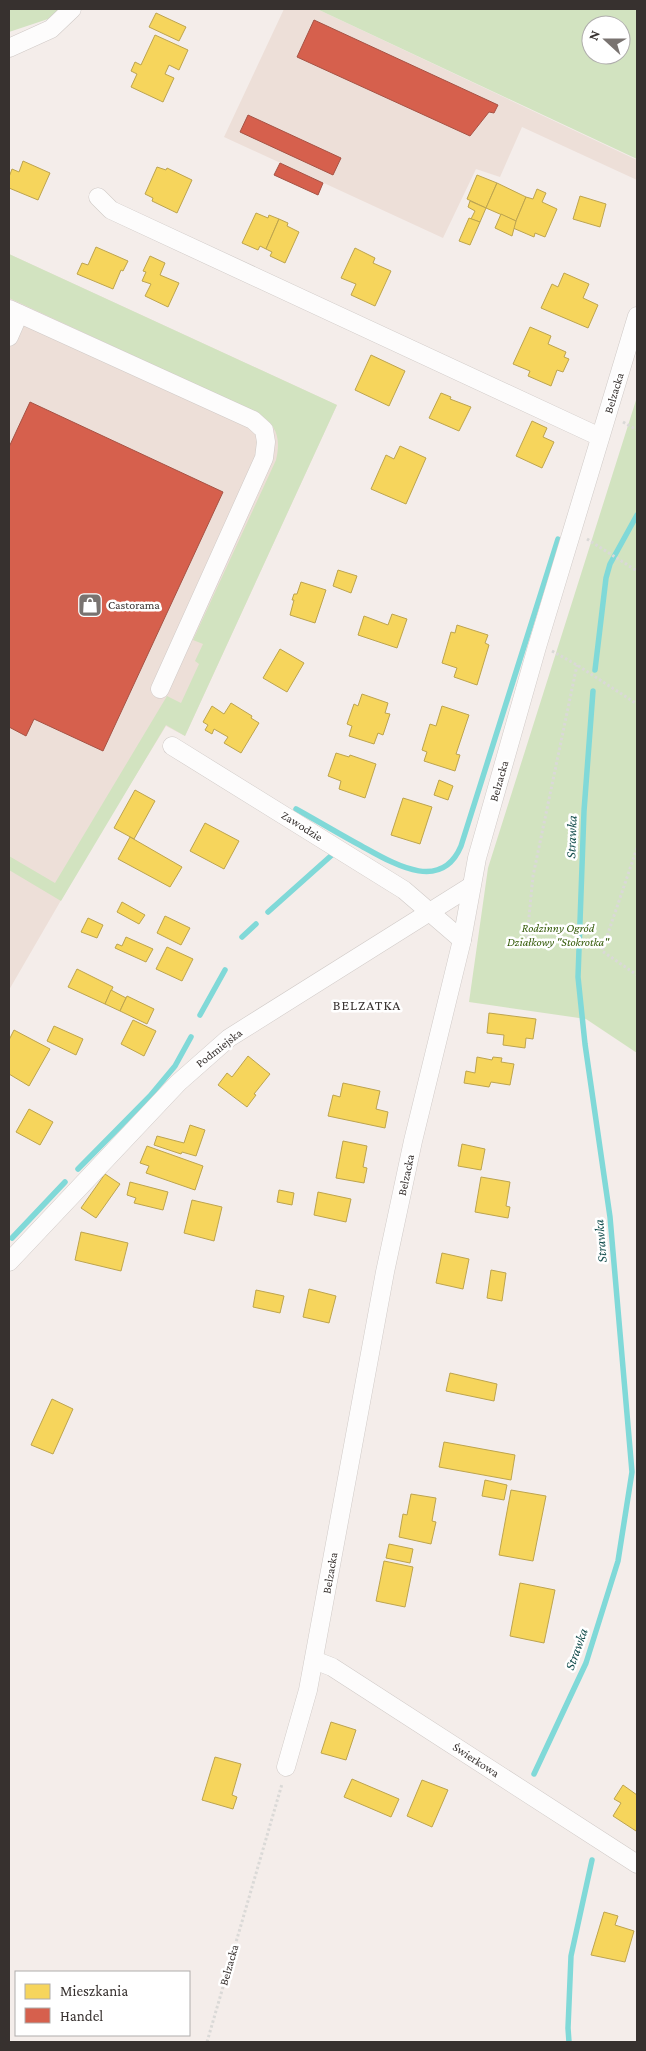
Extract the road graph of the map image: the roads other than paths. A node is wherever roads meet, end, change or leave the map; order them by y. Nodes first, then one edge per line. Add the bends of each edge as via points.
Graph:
1 (72, 9) edge
2 (9, 48) edge
3 (98, 197) dead end
4 (14, 312) edge
5 (637, 316) edge
6 (9, 337) edge
7 (600, 437) junction
8 (160, 689) dead end
9 (172, 746) dead end
10 (471, 886) junction
11 (429, 911) junction
12 (462, 940) junction
13 (9, 1262) edge
14 (314, 1660) junction
15 (286, 1767) road end
16 (637, 1864) edge

1 - 2 street via 51,29
3 - 7 street via 111,210
4 - 6 street
4 - 8 street via 253,420 264,430 264,458
5 - 7 street, Belzacka
7 - 10 street, Belzacka via 537,647
9 - 11 street, Zawodzie via 404,890
10 - 11 street, Podmiejska
10 - 12 street, Belzacka
11 - 12 street, Zawodzie
11 - 13 street, Podmiejska via 237,1033 203,1059
12 - 14 street, Belzacka via 385,1272
14 - 15 street, Belzacka
14 - 16 street, Świerkowa via 332,1667

